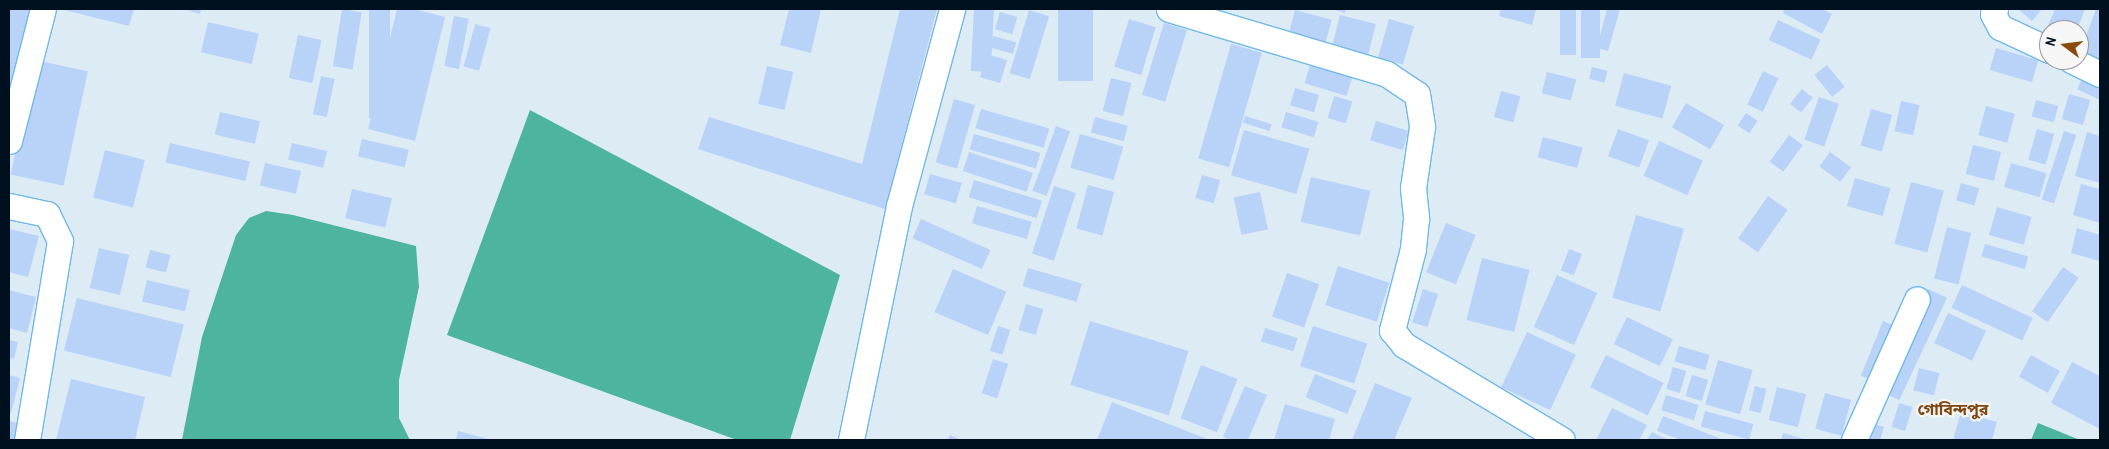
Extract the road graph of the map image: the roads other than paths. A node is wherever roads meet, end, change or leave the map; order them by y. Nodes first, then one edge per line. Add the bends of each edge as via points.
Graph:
1 (43, 9) edge
2 (952, 9) edge
3 (1169, 9) edge
4 (1995, 9) edge
5 (2039, 45) edge
6 (9, 140) edge
7 (9, 206) edge
8 (1917, 298) dead end
9 (27, 440) edge
10 (852, 440) edge
11 (1562, 440) edge
12 (1854, 440) edge

1 - 6 street
2 - 10 street via 899,206
3 - 11 street via 1387,74 1417,94 1422,127 1413,188 1416,219 1392,330 1404,345
4 - 5 street via 1993,14 2000,27
7 - 9 street via 47,214 60,242
8 - 12 street

